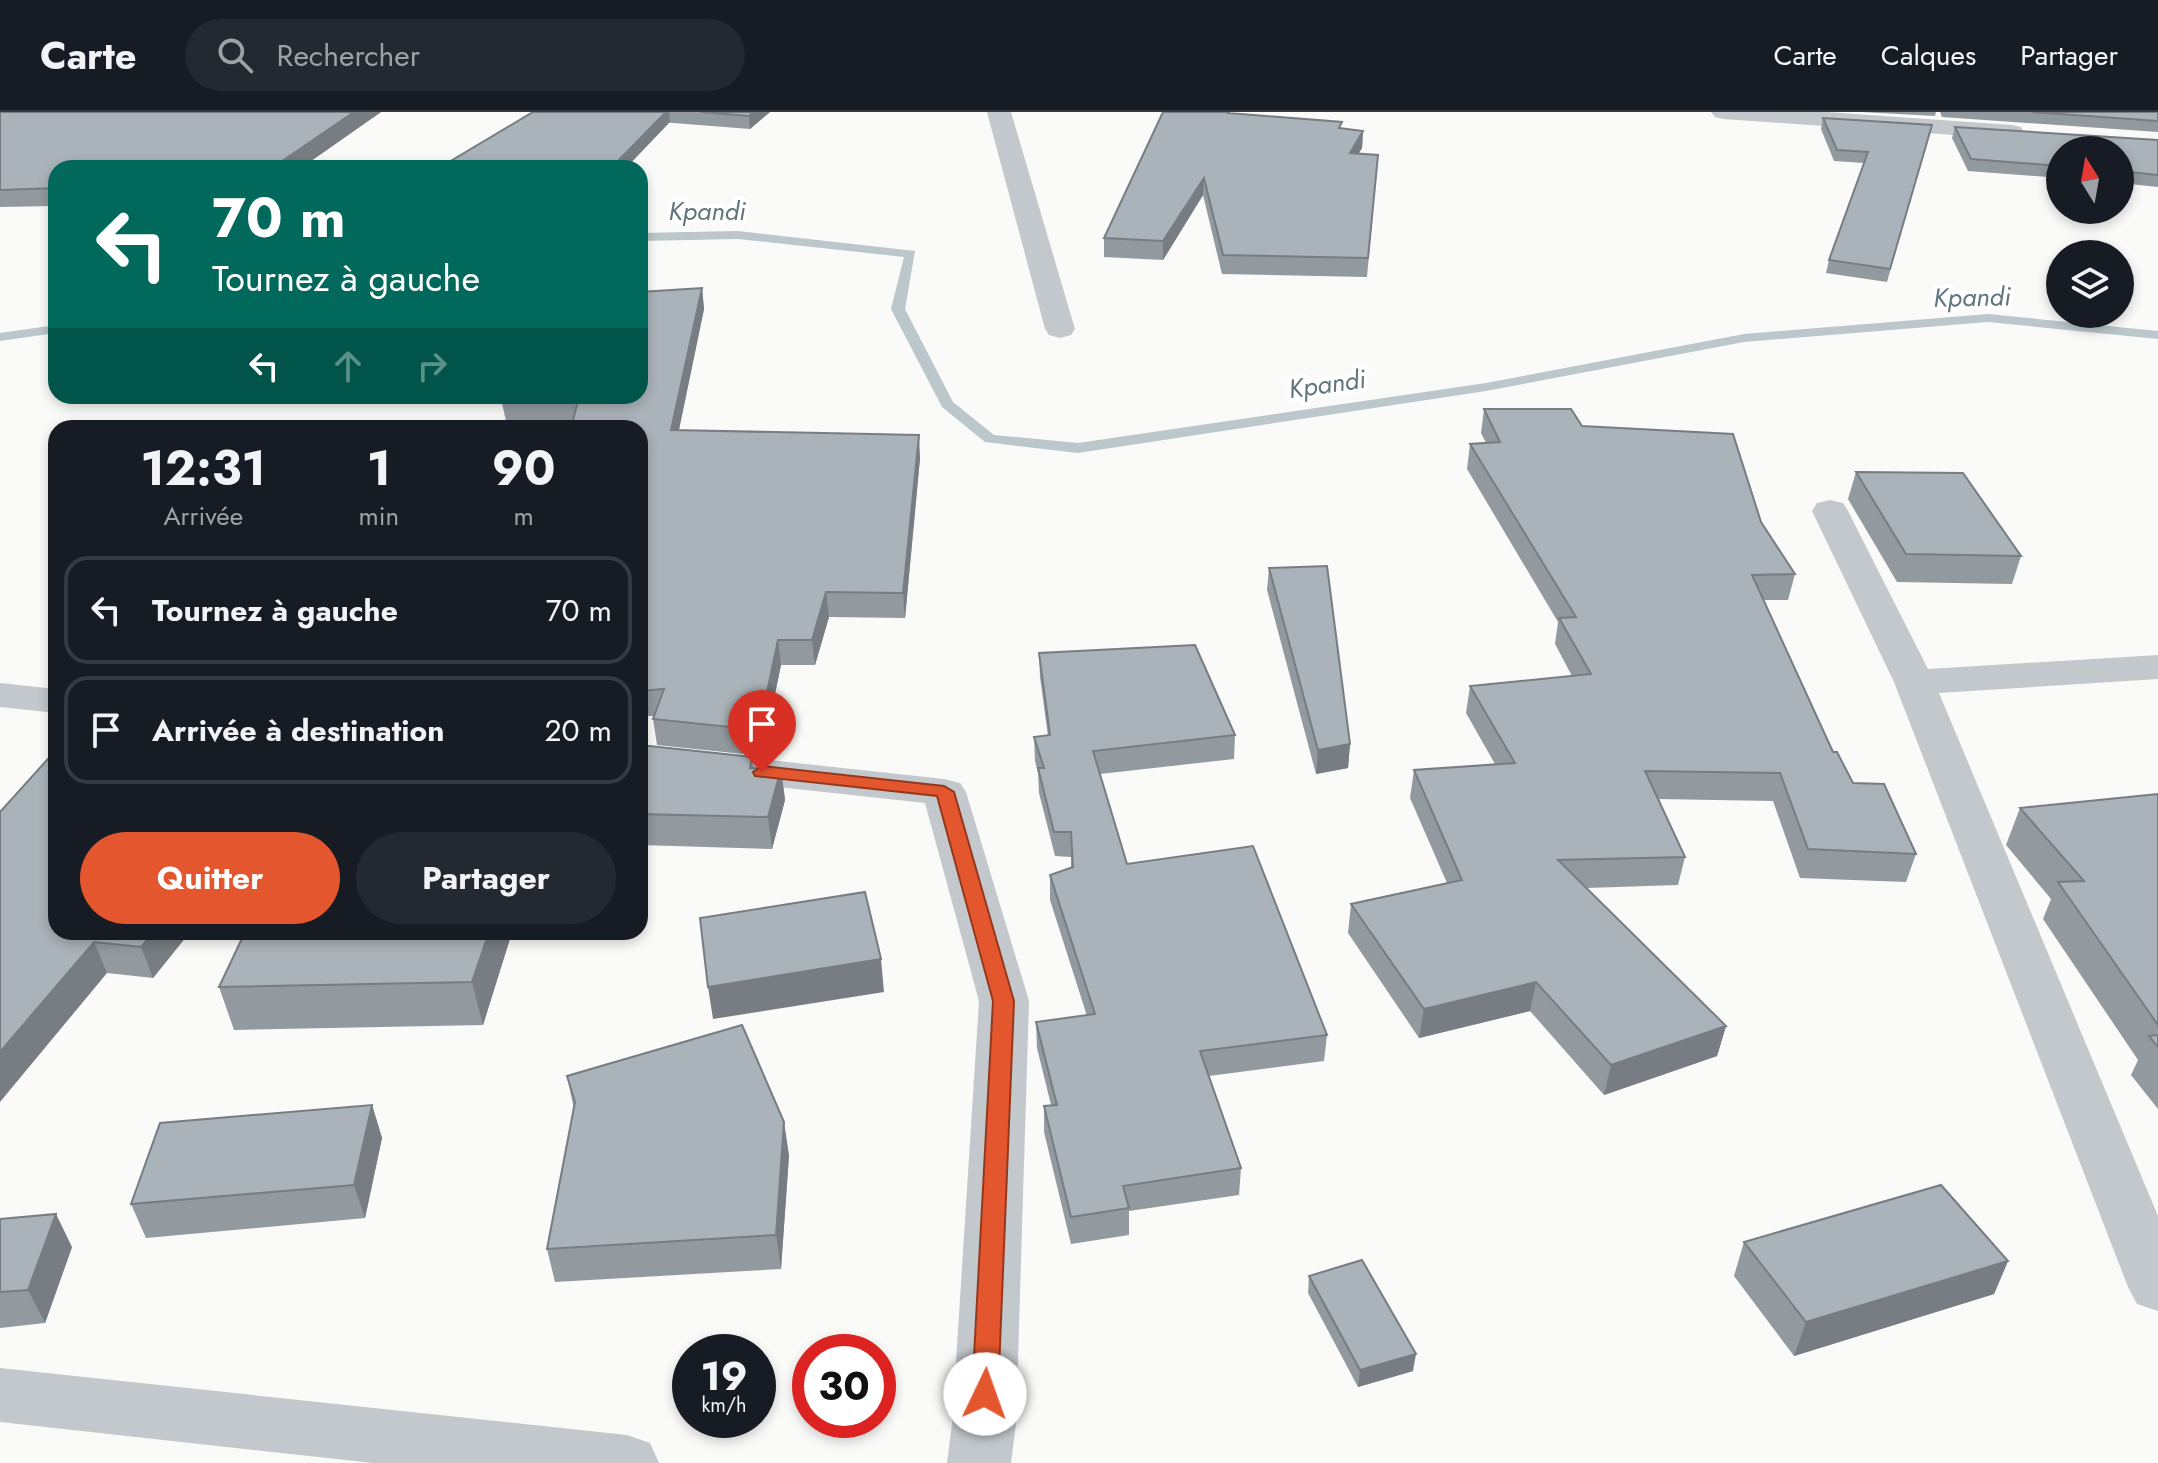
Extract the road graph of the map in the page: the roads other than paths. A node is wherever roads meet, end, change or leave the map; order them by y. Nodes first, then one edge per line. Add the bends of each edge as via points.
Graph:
1 (999, 112) edge
2 (1723, 112) edge
3 (2034, 134) edge
4 (1060, 329) dead end
5 (1830, 511) dead end
6 (2158, 667) edge
7 (1914, 682) junction
8 (0, 695) edge
9 (48, 700) edge
10 (648, 760) edge
11 (2158, 1287) edge
12 (0, 1395) edge
13 (627, 1463) edge
14 (979, 1463) edge

1 - 4 street
2 - 3 street
5 - 7 street
6 - 7 street
7 - 11 street
8 - 9 street
10 - 14 street via 944,792 1004,1001
12 - 13 street

